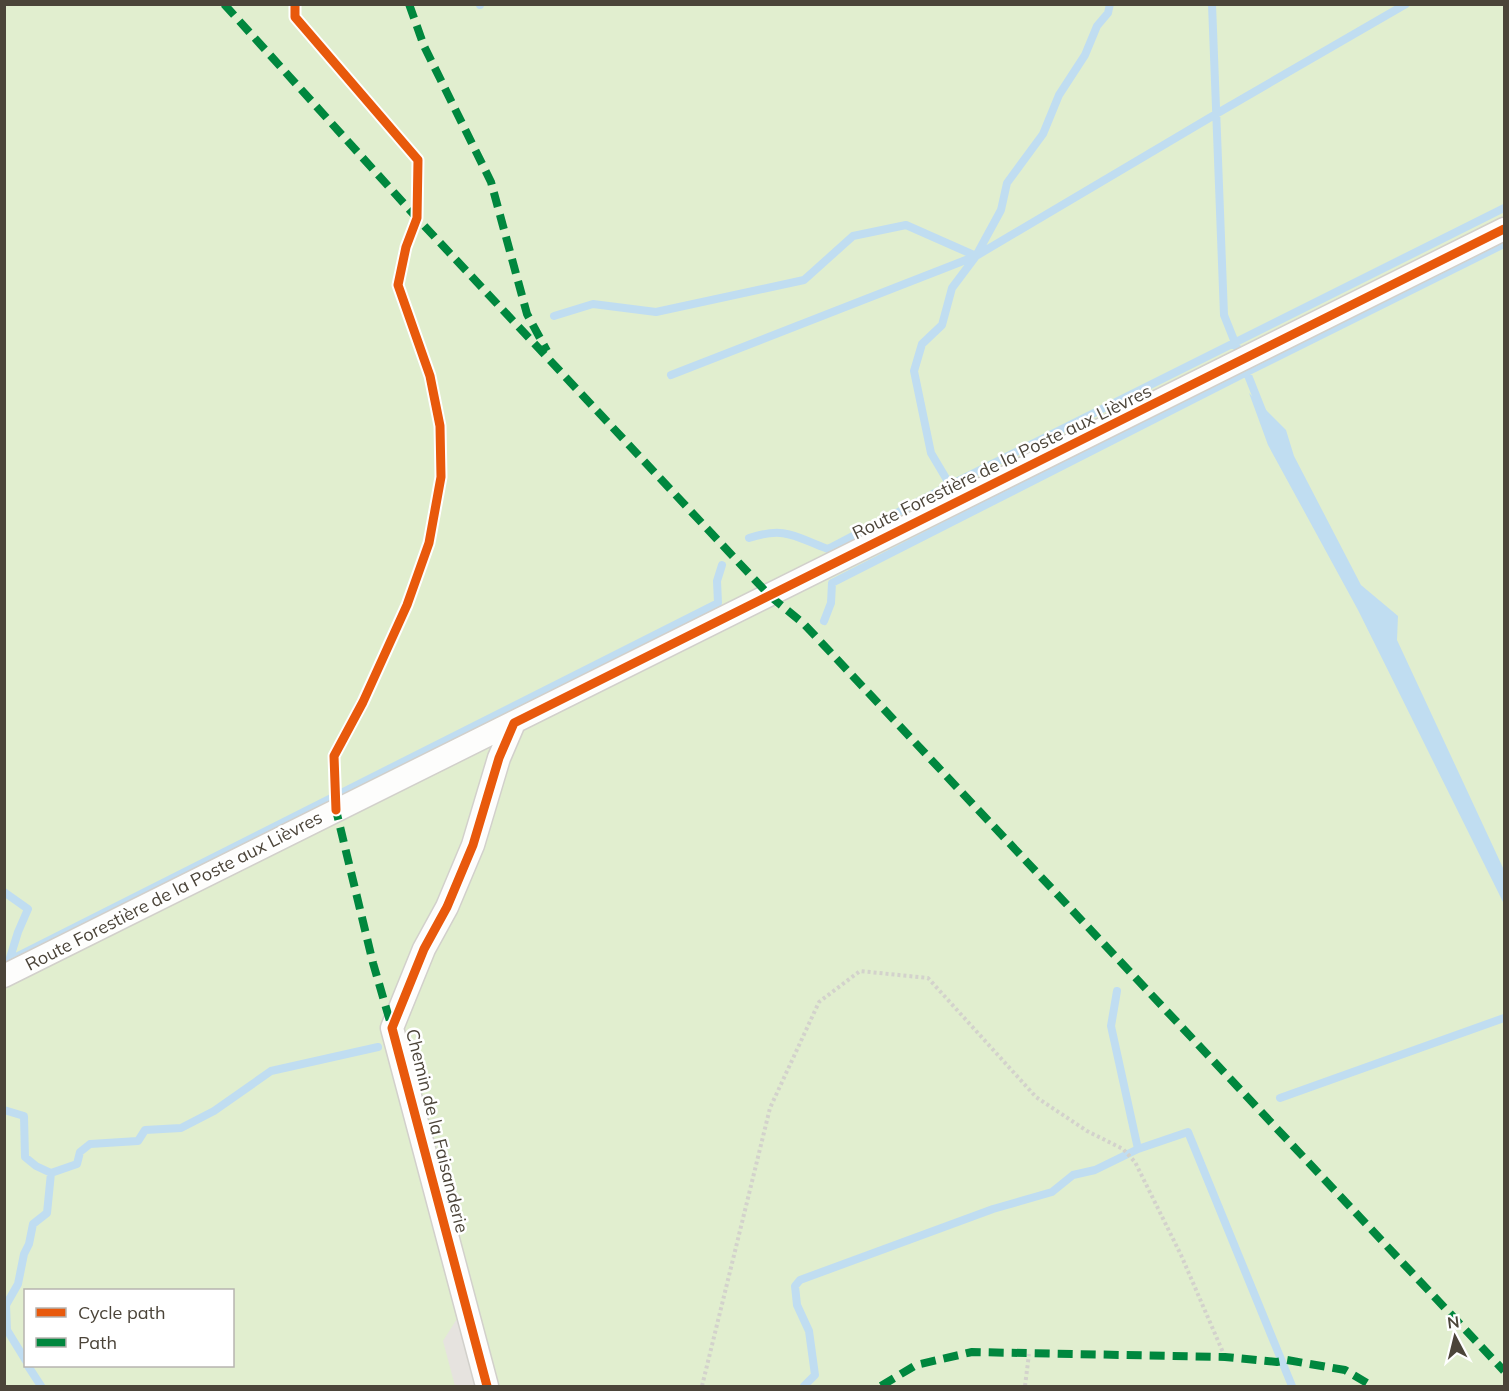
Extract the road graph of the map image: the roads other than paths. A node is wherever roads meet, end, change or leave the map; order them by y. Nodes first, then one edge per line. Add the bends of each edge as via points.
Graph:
1 (1504, 230) edge
2 (514, 723) junction
3 (4, 976) edge
4 (487, 1386) edge

1 - 2 street, Route Forestière de la Poste aux Lièvres
2 - 3 street, Route Forestière de la Poste aux Lièvres
2 - 4 street, Chemin de la Faisanderie via 499,758 474,845 424,949 392,1028

